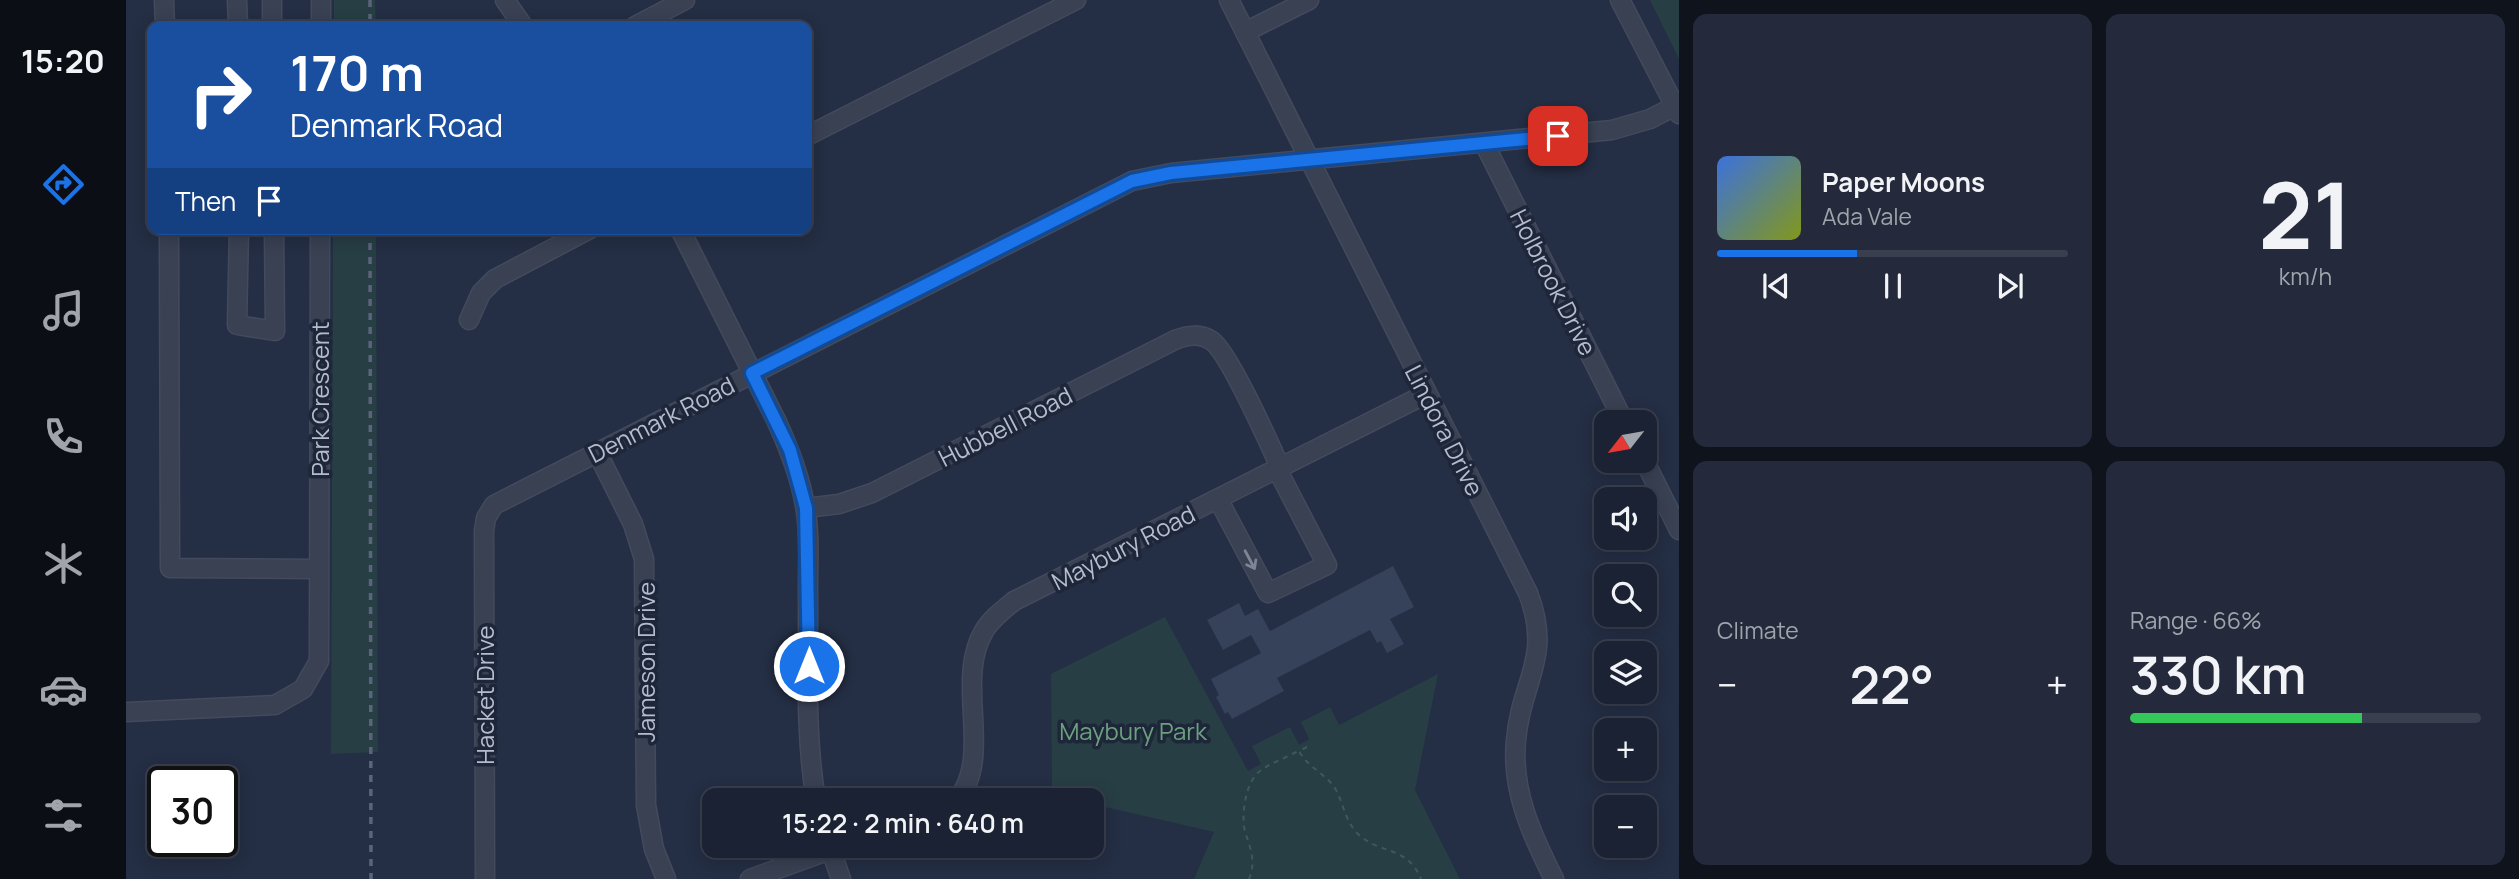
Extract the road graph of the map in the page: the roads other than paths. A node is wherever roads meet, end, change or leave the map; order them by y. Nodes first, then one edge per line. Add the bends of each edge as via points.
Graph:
1 (164, 0) edge
2 (237, 0) edge
3 (272, 0) edge
4 (321, 0) edge
5 (505, 0) edge
6 (685, 0) edge
7 (1076, 0) edge
8 (1228, 0) edge
9 (1309, 0) edge
10 (1620, 0) edge
11 (165, 21) edge
12 (237, 21) edge
13 (272, 21) edge
14 (321, 21) edge
15 (520, 21) edge
16 (645, 21) edge
17 (1245, 32) junction
18 (1678, 108) edge
19 (812, 133) edge
20 (1484, 143) junction
21 (1309, 160) junction
22 (169, 235) edge
23 (239, 235) edge
24 (274, 235) edge
25 (320, 235) edge
26 (579, 235) edge
27 (683, 235) edge
28 (469, 320) dead end
29 (752, 373) junction
30 (1426, 394) junction
31 (1618, 410) edge
32 (597, 452) junction
33 (1279, 468) junction
34 (1650, 473) edge
35 (1218, 499) junction
36 (806, 508) junction
37 (489, 511) joint
38 (1679, 530) edge
39 (318, 569) junction
40 (126, 712) edge
41 (814, 788) edge
42 (964, 788) edge
43 (805, 858) edge
44 (836, 858) edge
45 (485, 879) edge
46 (666, 879) edge
47 (750, 879) edge
48 (841, 879) edge
49 (1554, 879) edge

1 - 11 street
2 - 12 street
3 - 13 street
4 - 14 street
5 - 15 street
6 - 16 street
7 - 19 street
8 - 17 street, Lindora Drive
9 - 17 street
10 - 18 street
17 - 21 street, Lindora Drive
18 - 20 street, Denmark Road via 1612,130
20 - 21 street, Denmark Road
20 - 31 street, Holbrook Drive
21 - 29 street, Denmark Road via 1132,181
21 - 30 street, Lindora Drive
22 - 39 street via 170,568
23 - 24 street via 237,325 275,331
25 - 39 street, Park Crescent
26 - 28 street via 495,279 481,293
27 - 29 street
29 - 32 street, Denmark Road
29 - 36 street via 790,450
30 - 33 street, Maybury Road
30 - 49 street, Lindora Drive via 1535,610 1538,648 1519,719 1515,757 1526,818
32 - 37 street, Denmark Road
32 - 46 street, Jameson Drive via 633,524 644,559 646,805 654,849
33 - 35 street, Maybury Road
35 -> 33 street via 1268,593 1327,565
33 - 36 street, Hubbell Road via 1224,354 1201,336 1188,336 872,493
34 - 38 street
35 - 42 street, Maybury Road via 1014,601 991,621 973,662 972,757
36 - 41 street
37 - 45 street, Hacket Drive via 484,531
39 - 40 street, Park Crescent via 319,661 303,689 275,705
43 - 47 street
44 - 48 street

